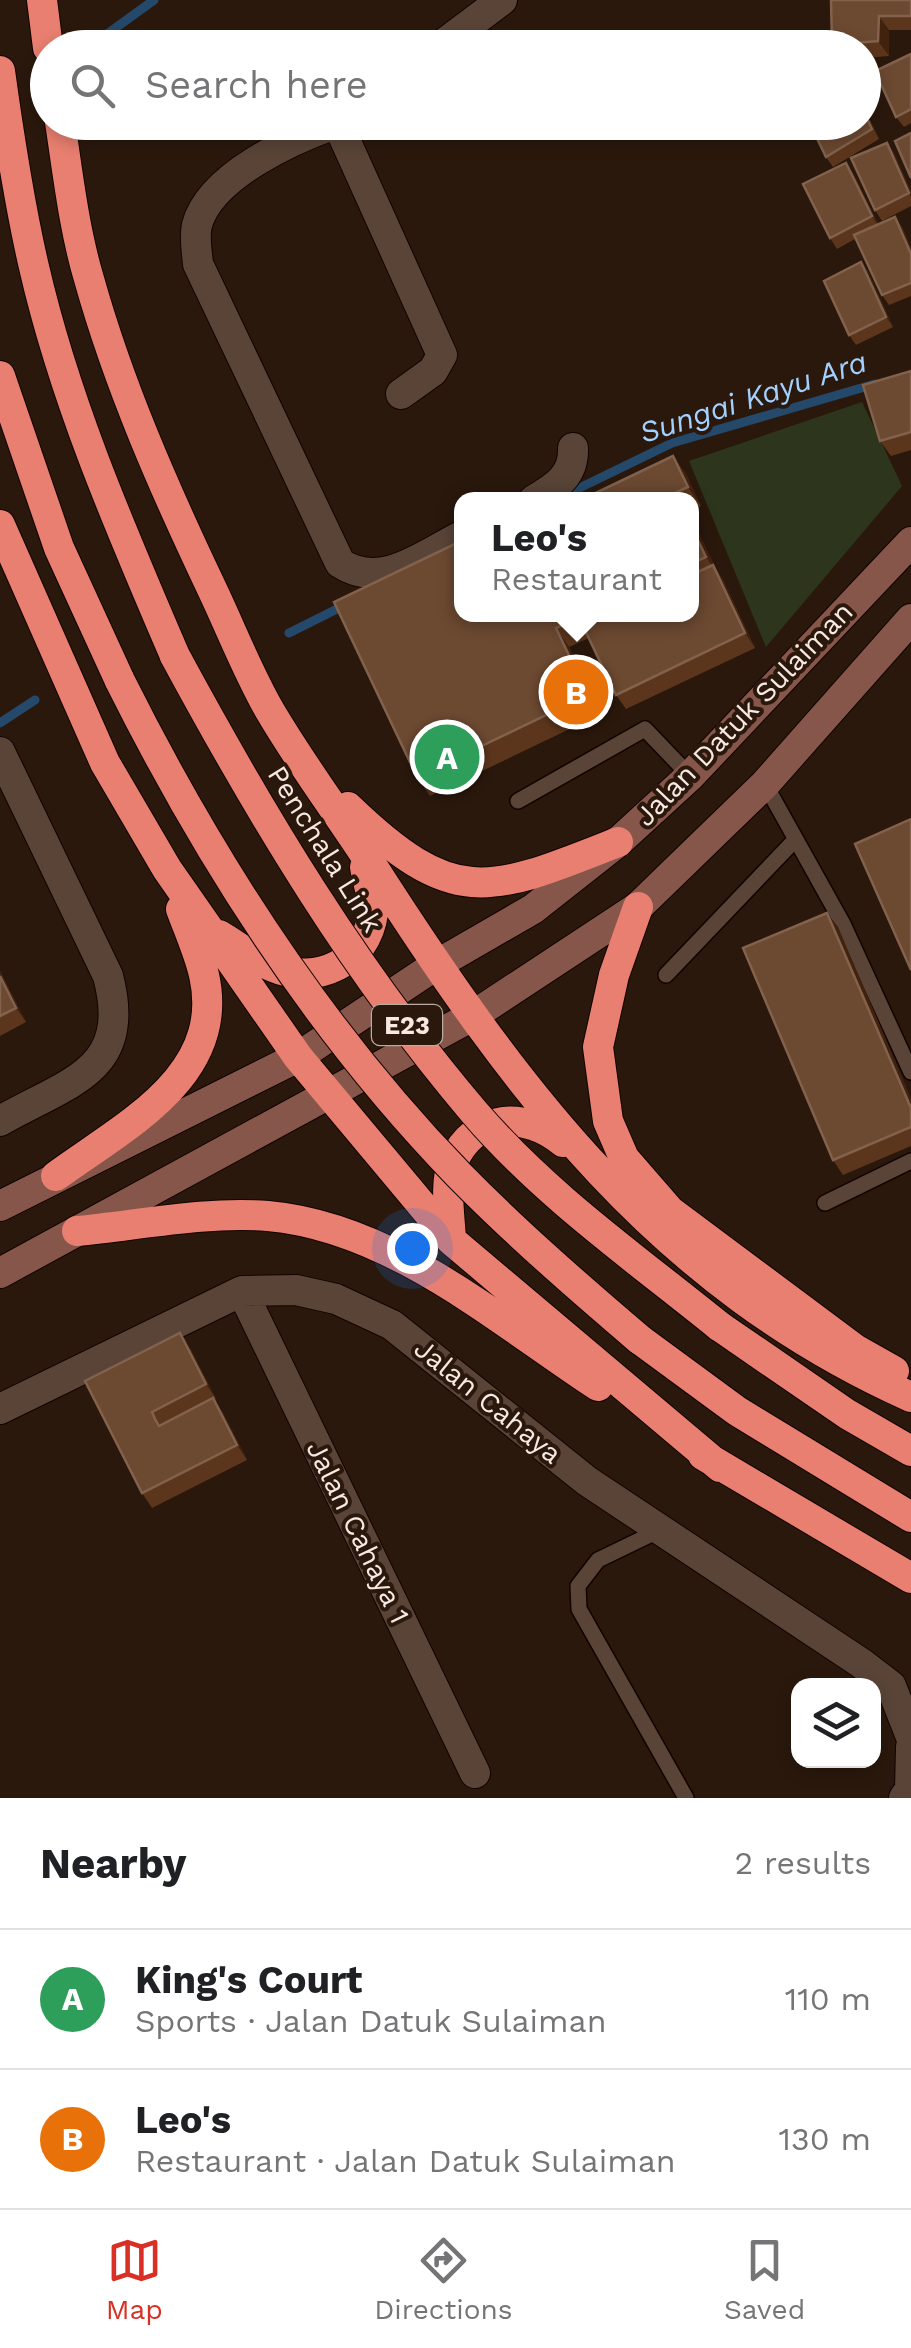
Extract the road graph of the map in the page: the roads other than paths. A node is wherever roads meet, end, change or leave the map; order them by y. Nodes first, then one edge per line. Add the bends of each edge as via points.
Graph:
1 (42, 0) edge
2 (502, 0) edge
3 (46, 30) edge
4 (462, 30) edge
5 (0, 70) edge
6 (63, 140) edge
7 (298, 140) edge
8 (344, 140) edge
9 (0, 376) edge
10 (401, 394) dead end
11 (573, 448) dead end
12 (548, 492) edge
13 (0, 524) edge
14 (454, 540) edge
15 (911, 542) edge
16 (911, 619) edge
17 (0, 752) edge
18 (306, 767) junction
19 (690, 776) junction
20 (764, 784) junction
21 (518, 800) dead end
22 (618, 842) junction
23 (793, 842) junction
24 (361, 849) junction
25 (167, 869) junction
26 (638, 907) junction
27 (208, 928) junction
28 (436, 966) junction
29 (666, 975) dead end
30 (474, 1015) junction
31 (298, 1057) junction
32 (911, 1072) edge
33 (329, 1094) junction
34 (0, 1120) edge
35 (582, 1157) junction
36 (911, 1161) edge
37 (56, 1176) junction
38 (825, 1204) dead end
39 (0, 1206) edge
40 (78, 1231) junction
41 (451, 1240) junction
42 (0, 1273) edge
43 (242, 1290) junction
44 (911, 1381) edge
45 (911, 1397) edge
46 (0, 1409) edge
47 (911, 1451) edge
48 (720, 1467) junction
49 (911, 1517) edge
50 (658, 1532) junction
51 (911, 1578) edge
52 (911, 1737) edge
53 (911, 1747) edge
54 (475, 1774) dead end
55 (686, 1798) edge
56 (904, 1798) edge

1 - 3 highway
2 - 4 street
5 - 47 highway, Penchala Link / E23, bridge via 34,266 118,521 175,656 263,818 341,938 474,1113 562,1200 719,1326
6 - 18 highway via 88,275 120,376 260,691
7 - 14 street via 218,191 196,229 198,264 340,563 358,575 382,576
8 - 10 street via 442,356
9 - 49 highway, E23, bridge via 59,548 158,758 244,902 351,1051 458,1173 639,1340 737,1411
11 - 12 street via 562,484
13 - 25 highway via 105,763
15 - 19 street, Jalan Datuk Sulaiman
16 - 20 street, Jalan Datuk Sulaiman
17 - 34 street via 108,976 116,1006 111,1046 80,1075
18 - 22 highway via 382,840 428,873 472,884 533,876
18 - 24 highway
19 - 21 lane via 645,729
19 - 22 street, Jalan Datuk Sulaiman
20 - 23 lane
20 - 26 street, Jalan Datuk Sulaiman
22 - 28 street, Jalan Datuk Sulaiman via 533,909
23 - 29 lane
23 - 32 lane via 843,924
24 - 27 highway via 373,911 352,959 304,974 274,968
24 - 28 highway
25 - 27 highway
25 - 37 highway via 204,975 208,1011 202,1040 171,1092
26 - 30 street, Jalan Datuk Sulaiman
26 - 44 highway via 598,1047 608,1122 624,1158 670,1210 855,1348
27 - 31 highway
28 - 30 highway
28 - 31 street, Jalan Datuk Sulaiman
30 - 33 street, Jalan Datuk Sulaiman
30 - 35 highway
31 - 33 highway
31 - 37 street, Jalan Datuk Sulaiman
33 - 40 street, Jalan Datuk Sulaiman
33 - 41 highway
35 - 41 highway via 521,1118 469,1138 452,1164
35 - 45 highway via 674,1247 771,1323
36 - 38 lane
37 - 39 street, Jalan Datuk Sulaiman
40 - 42 street, Jalan Datuk Sulaiman
40 - 48 highway via 268,1216 370,1241
41 - 48 highway
43 - 46 street, Jalan Cahaya
43 - 50 street, Jalan Cahaya via 296,1290 392,1325
43 - 54 street, Jalan Cahaya 1
48 - 51 highway
50 - 52 street, Jalan Cahaya via 891,1686
50 - 55 lane via 598,1560 578,1586 579,1610
53 - 56 street

